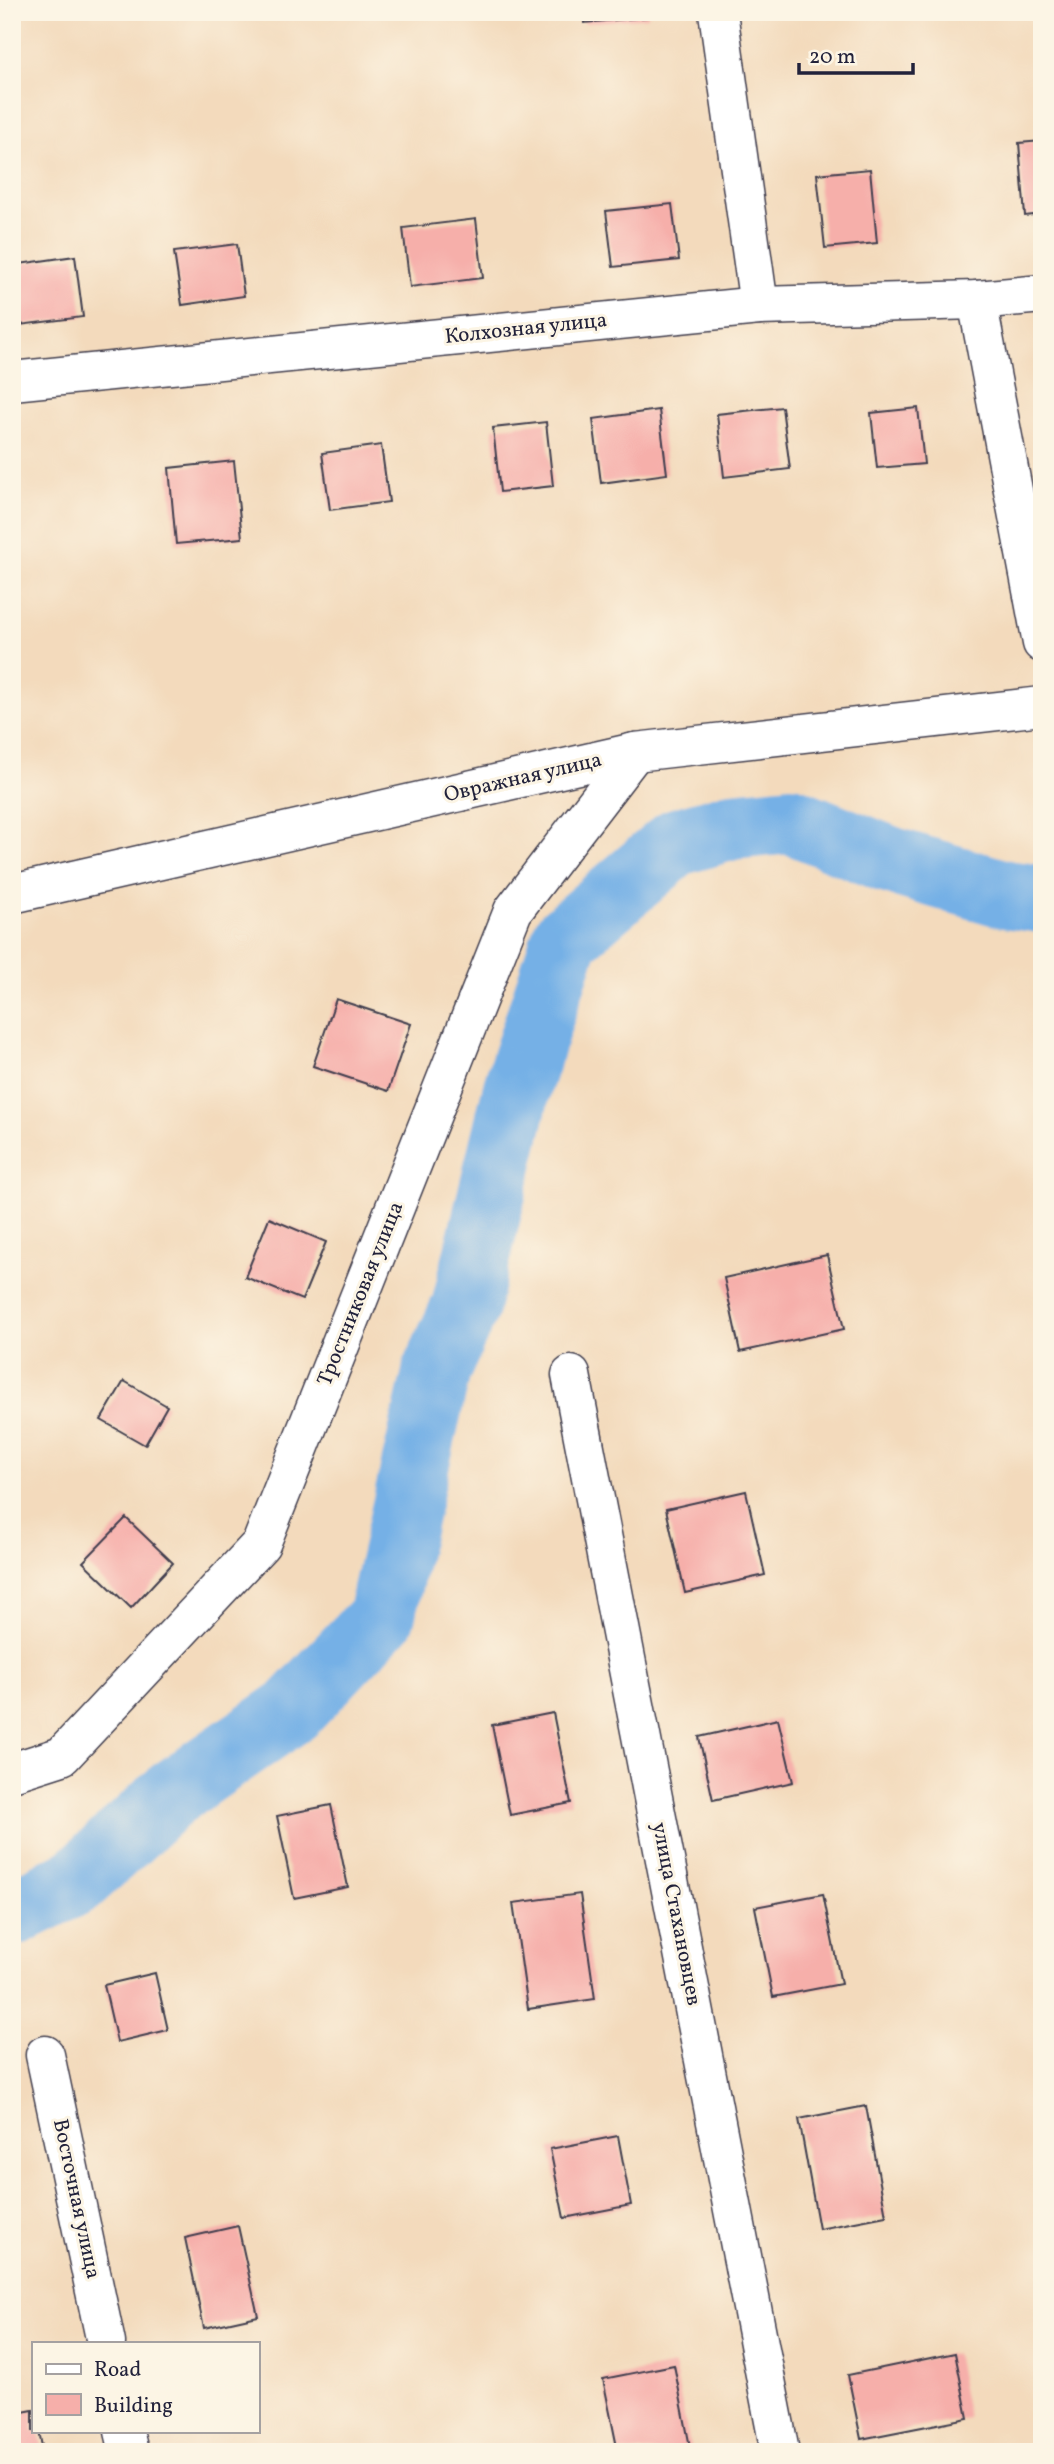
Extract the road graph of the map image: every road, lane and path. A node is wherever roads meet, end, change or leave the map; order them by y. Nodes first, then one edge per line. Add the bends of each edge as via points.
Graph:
1 (718, 12) edge
2 (1042, 294) edge
3 (977, 300) junction
4 (759, 306) junction
5 (12, 381) edge
6 (1042, 643) edge
7 (1042, 706) edge
8 (635, 752) junction
9 (12, 894) edge
10 (571, 1376) dead end
11 (12, 1772) edge
12 (45, 2055) dead end
13 (106, 2342) edge
14 (124, 2432) edge
15 (129, 2452) edge
16 (780, 2452) edge

1 - 4 street
2 - 3 street, Колхозная улица
3 - 4 street, Колхозная улица
3 - 6 street
4 - 5 street, Колхозная улица
7 - 8 street, Овражная улица
8 - 9 street, Овражная улица
8 - 11 street, Тростниковая улица via 513,911 261,1544 62,1756
10 - 16 street, улица Стахановцев
12 - 13 street, Восточная улица
14 - 15 street

